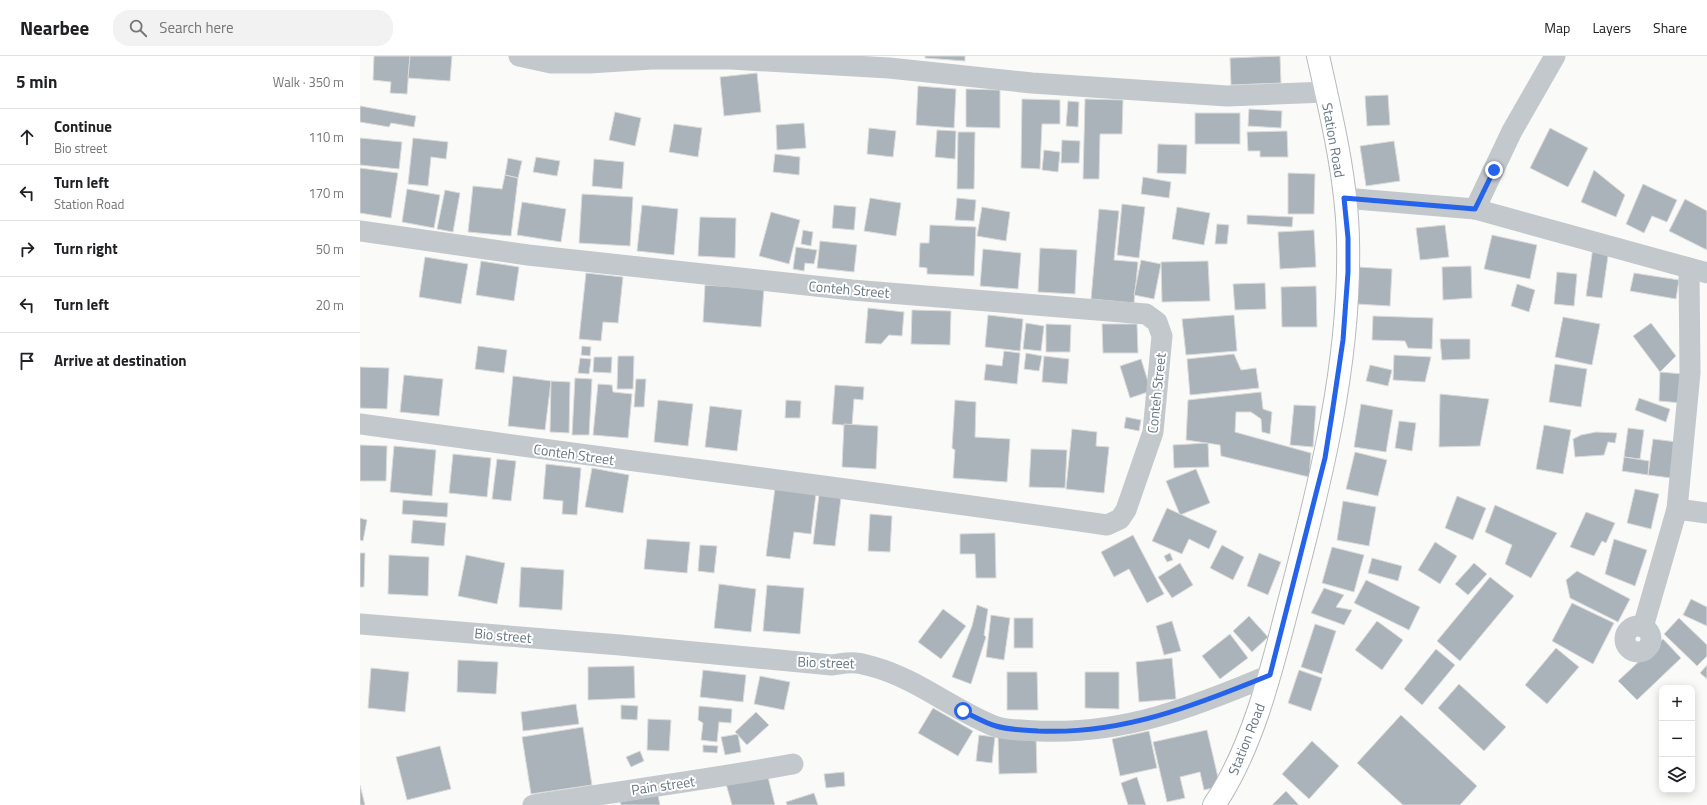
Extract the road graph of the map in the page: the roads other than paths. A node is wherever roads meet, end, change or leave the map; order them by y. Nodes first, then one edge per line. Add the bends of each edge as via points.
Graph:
1 (519, 56) edge
2 (1318, 56) edge
3 (1555, 56) edge
4 (1326, 92) junction
5 (1344, 198) junction
6 (1475, 209) junction
7 (360, 231) edge
8 (1698, 271) edge
9 (360, 424) edge
10 (1677, 508) junction
11 (1707, 513) edge
12 (360, 624) edge
13 (1643, 627) dead end
14 (1270, 675) junction
15 (793, 764) dead end
16 (533, 805) edge
17 (1214, 805) edge

1 - 4 street via 551,63 731,59 874,67 1032,83 1228,96
2 - 4 main road, Station Road
3 - 6 street via 1512,131
4 - 5 main road, Station Road
5 - 6 street
5 - 14 main road, Station Road via 1348,238 1343,340 1328,442
6 - 8 street
7 - 9 street, Conteh Street via 528,255 845,289 1146,314 1157,322 1162,336 1153,432 1126,510 1120,519 1107,525 884,492 595,457
8 - 10 street
10 - 11 street
10 - 13 street
12 - 14 street, Bio street via 832,665 858,662 908,680 995,726 1055,732 1098,729 1158,717 1198,705
14 - 17 main road, Station Road via 1249,735 1226,788
15 - 16 street, Pain street via 718,778

